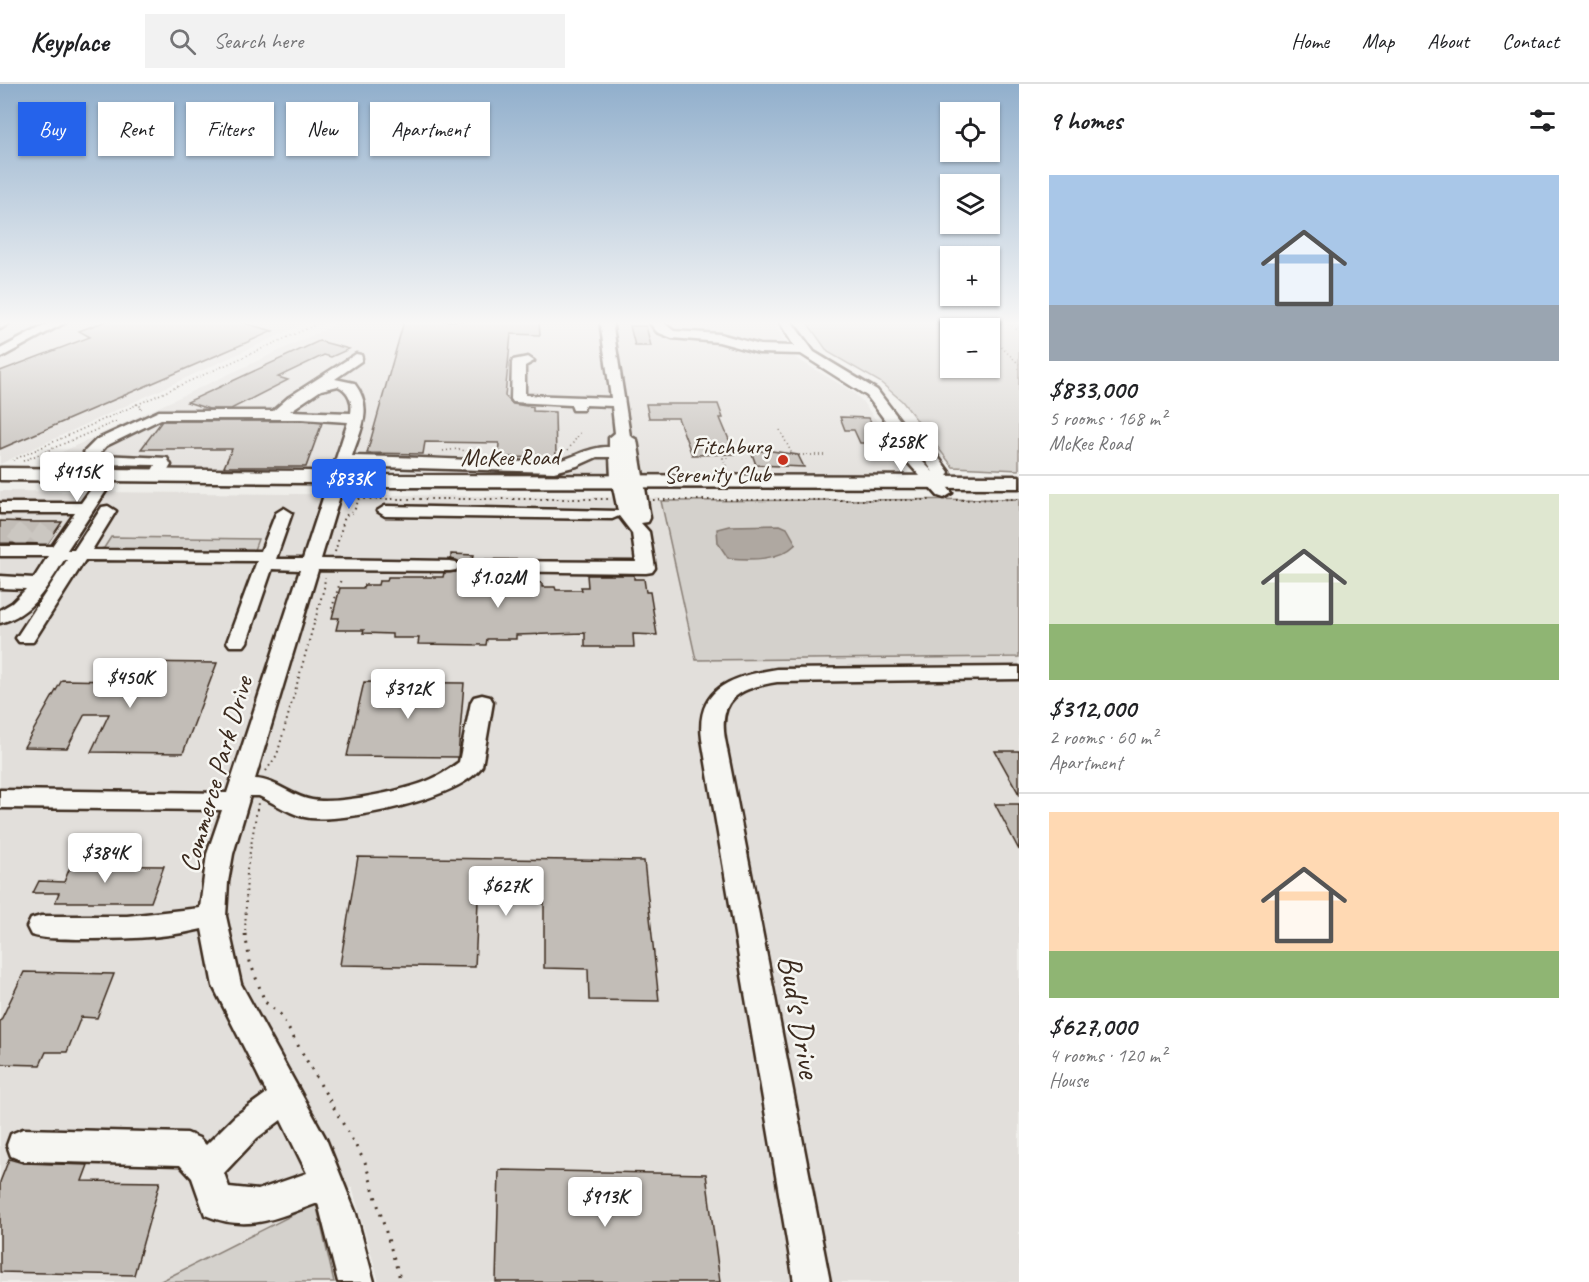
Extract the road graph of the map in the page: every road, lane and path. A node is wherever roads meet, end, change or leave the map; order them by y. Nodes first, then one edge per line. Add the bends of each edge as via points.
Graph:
1 (197, 377) edge
2 (330, 377) edge
3 (518, 377) edge
4 (614, 377) edge
5 (846, 377) edge
6 (320, 384) junction
7 (618, 402) junction
8 (136, 404) junction
9 (138, 412) dead end
10 (278, 414) junction
11 (358, 414) junction
12 (119, 420) dead end
13 (780, 430) dead end
14 (623, 435) junction
15 (616, 452) junction
16 (633, 452) junction
17 (725, 454) dead end
18 (792, 454) joint
19 (825, 455) dead end
20 (21, 462) dead end
21 (726, 466) dead end
22 (5, 468) edge
23 (157, 476) junction
24 (339, 477) junction
25 (98, 481) junction
26 (1019, 482) edge
27 (0, 488) edge
28 (1019, 493) edge
29 (941, 494) junction
30 (627, 495) junction
31 (364, 497) joint
32 (1019, 499) edge
33 (386, 501) junction
34 (0, 508) edge
35 (86, 508) junction
36 (108, 512) dead end
37 (284, 513) dead end
38 (52, 515) junction
39 (31, 522) tunnel mouth
40 (8, 548) edge
41 (58, 553) junction
42 (80, 555) junction
43 (266, 560) junction
44 (321, 564) junction
45 (450, 566) dead end
46 (473, 566) dead end
47 (346, 576) dead end
48 (1, 583) edge
49 (39, 584) junction
50 (334, 611) dead end
51 (0, 617) edge
52 (26, 638) dead end
53 (237, 642) dead end
54 (1019, 673) edge
55 (482, 702) dead end
56 (246, 792) junction
57 (0, 799) edge
58 (213, 916) junction
59 (41, 927) dead end
60 (286, 1098) junction
61 (23, 1145) dead end
62 (206, 1168) junction
63 (328, 1183) junction
64 (356, 1282) edge
65 (401, 1282) edge
66 (812, 1282) edge

1 - 8 path
2 - 6 street
3 - 7 street via 518,399 578,404
4 - 7 street
5 - 29 street via 872,393 916,451 911,458 920,472
6 - 10 street
6 - 11 street via 348,387 356,394
7 - 14 street
8 - 9 path via 142,409
8 - 22 path
10 - 11 street
10 - 23 street via 159,415 101,443 92,453 95,459 162,461
11 - 24 street, Commerce Park Drive
12 - 20 path
13 - 18 path
14 - 15 street via 616,438
14 - 16 street via 630,438
15 - 16 street
15 - 24 street via 587,453 572,463 554,467 431,462
15 - 30 street
16 - 30 street
17 - 21 path
18 - 19 path
22 - 25 main road, McKee Road
23 - 24 main road, McKee Road
23 - 25 main road, McKee Road
24 - 25 main road, McKee Road
24 - 30 main road, McKee Road
24 - 44 street, Commerce Park Drive
25 - 27 main road, McKee Road
25 - 35 street
26 - 29 main road, McKee Road
28 - 29 main road, McKee Road
29 - 30 main road, McKee Road
29 - 30 path via 905,498
29 - 32 path
30 - 33 street
30 - 33 path
30 - 46 street via 628,518 640,532 646,568
31 - 33 path
31 - 44 path via 345,516
34 - 38 street
35 - 38 street
35 - 41 street
36 - 42 street
37 - 43 street
38 - 39 street
40 - 41 street via 35,547
41 - 42 street
41 - 49 street
42 - 43 street
42 - 52 street
43 - 44 street
43 - 53 street
44 - 45 street
44 - 56 street, Commerce Park Drive
44 - 56 path via 324,588 277,755
47 - 50 path via 340,580
48 - 49 street
49 - 51 street via 25,604
54 - 66 street, Bud's Drive via 787,674 750,680 733,688 722,697 712,716
55 - 56 street via 470,766 443,784 408,796 321,810
56 - 57 street
56 - 58 street, Commerce Park Drive via 220,854
56 - 65 path via 255,811 247,870 245,936 250,962 265,1002 280,1014 365,1162
58 - 59 street via 183,924 131,929
58 - 60 street, Commerce Park Drive via 226,986
60 - 62 street via 246,1127
60 - 63 street, Commerce Park Drive
61 - 62 street via 187,1149
62 - 63 street via 217,1203 258,1207
63 - 64 street, Commerce Park Drive

